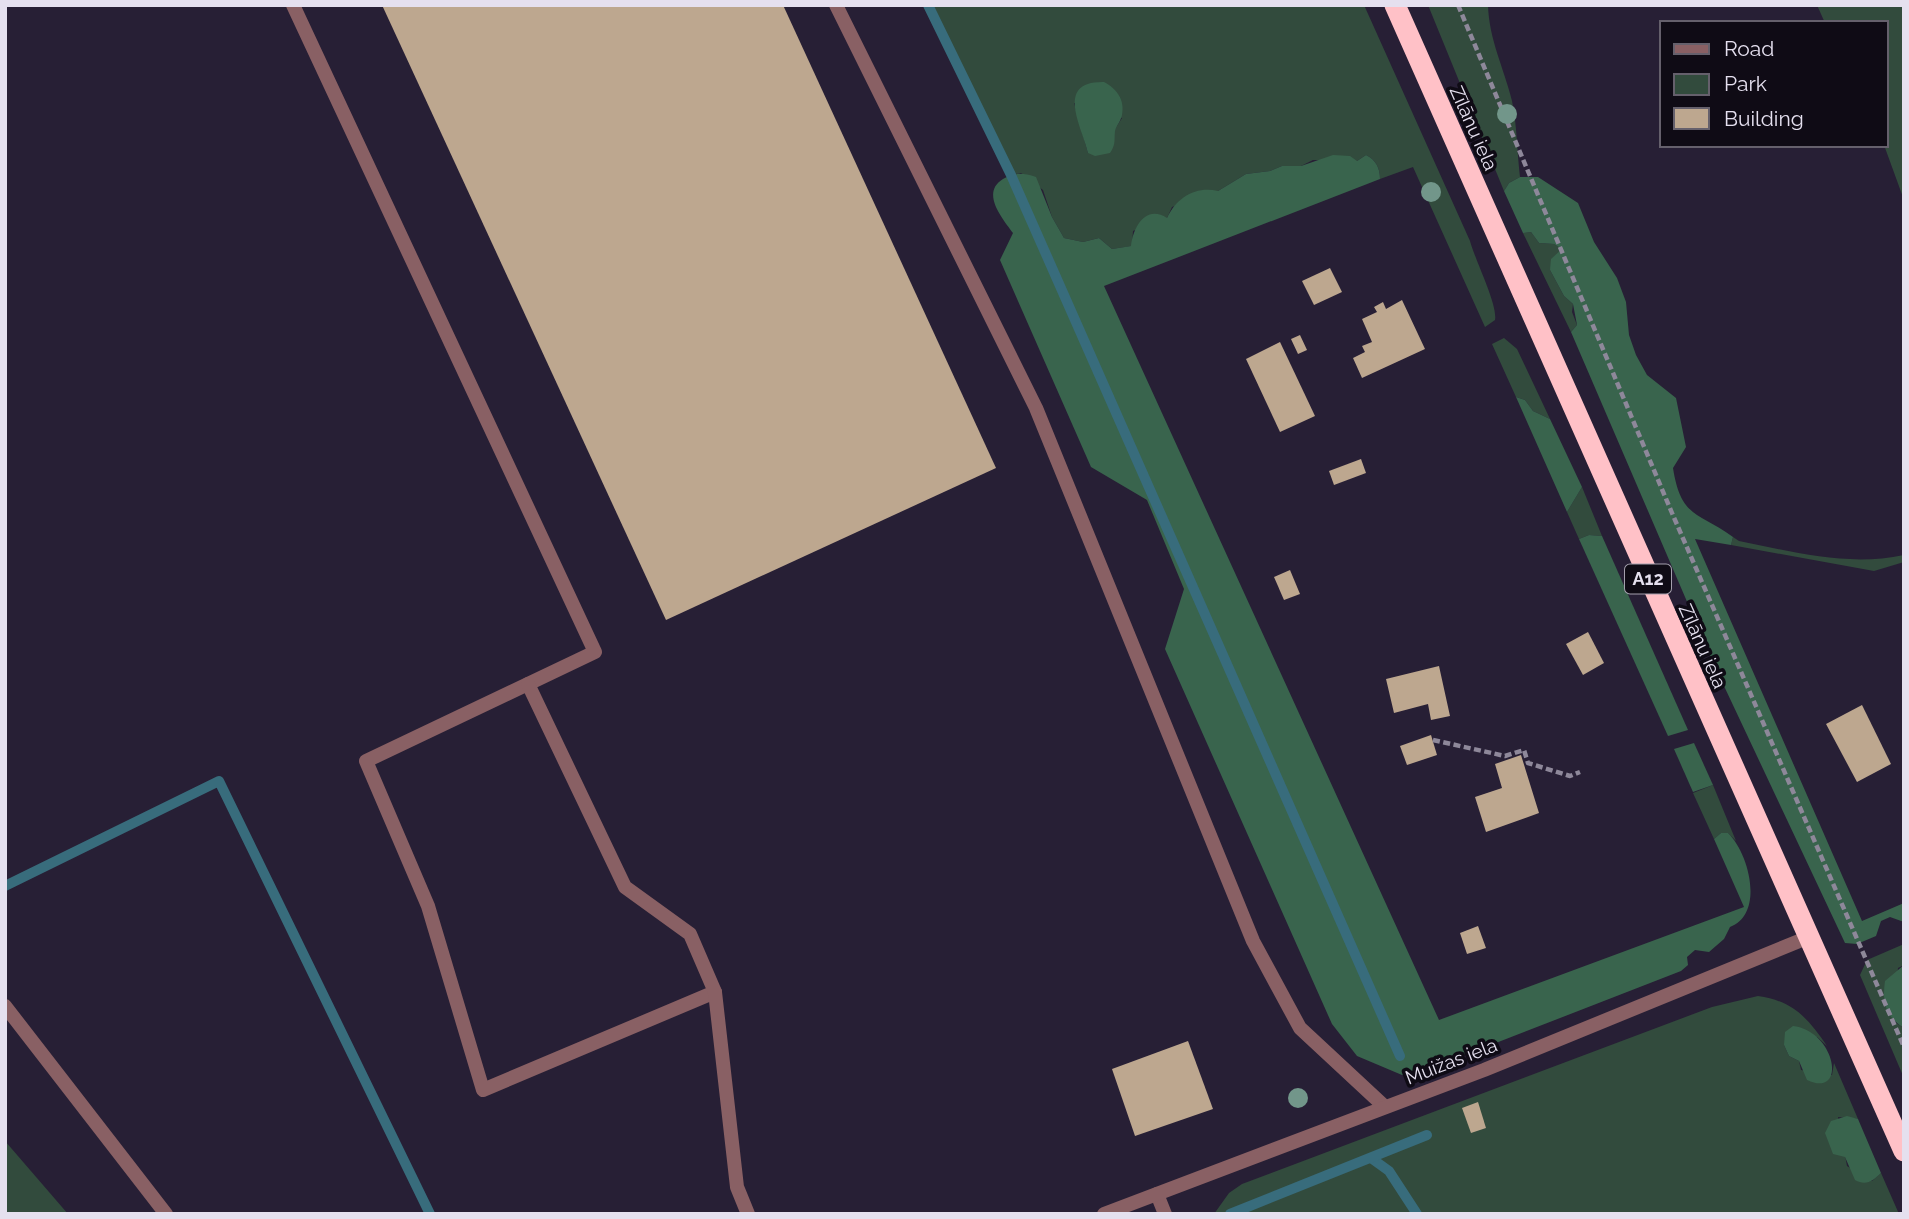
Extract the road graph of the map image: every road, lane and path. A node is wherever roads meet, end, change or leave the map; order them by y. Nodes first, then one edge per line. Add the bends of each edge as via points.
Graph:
1 (293, 5) edge
2 (836, 5) edge
3 (1395, 5) edge
4 (1458, 5) edge
5 (528, 684) junction
6 (1433, 740) dead end
7 (1580, 772) dead end
8 (1809, 937) junction
9 (715, 992) junction
10 (5, 1006) edge
11 (1904, 1047) edge
12 (1385, 1107) junction
13 (1904, 1151) edge
14 (1157, 1194) junction
15 (166, 1214) edge
16 (748, 1214) edge
17 (1104, 1214) edge
18 (1165, 1214) edge

1 - 5 street via 595,652
2 - 12 street via 1036,408 1252,941 1300,1028
3 - 8 highway, Zīlānu iela / A12
4 - 11 path via 1677,526
5 - 9 street via 625,887 690,934
5 - 9 street via 366,761 428,906 483,1090
6 - 7 path via 1504,756 1524,750 1528,763 1570,776
8 - 12 street, Muižas iela
8 - 13 highway, Zīlānu iela / A12
9 - 16 street via 737,1186
10 - 15 street
12 - 14 street, Muižas iela
14 - 17 street, Muižas iela
14 - 18 street

